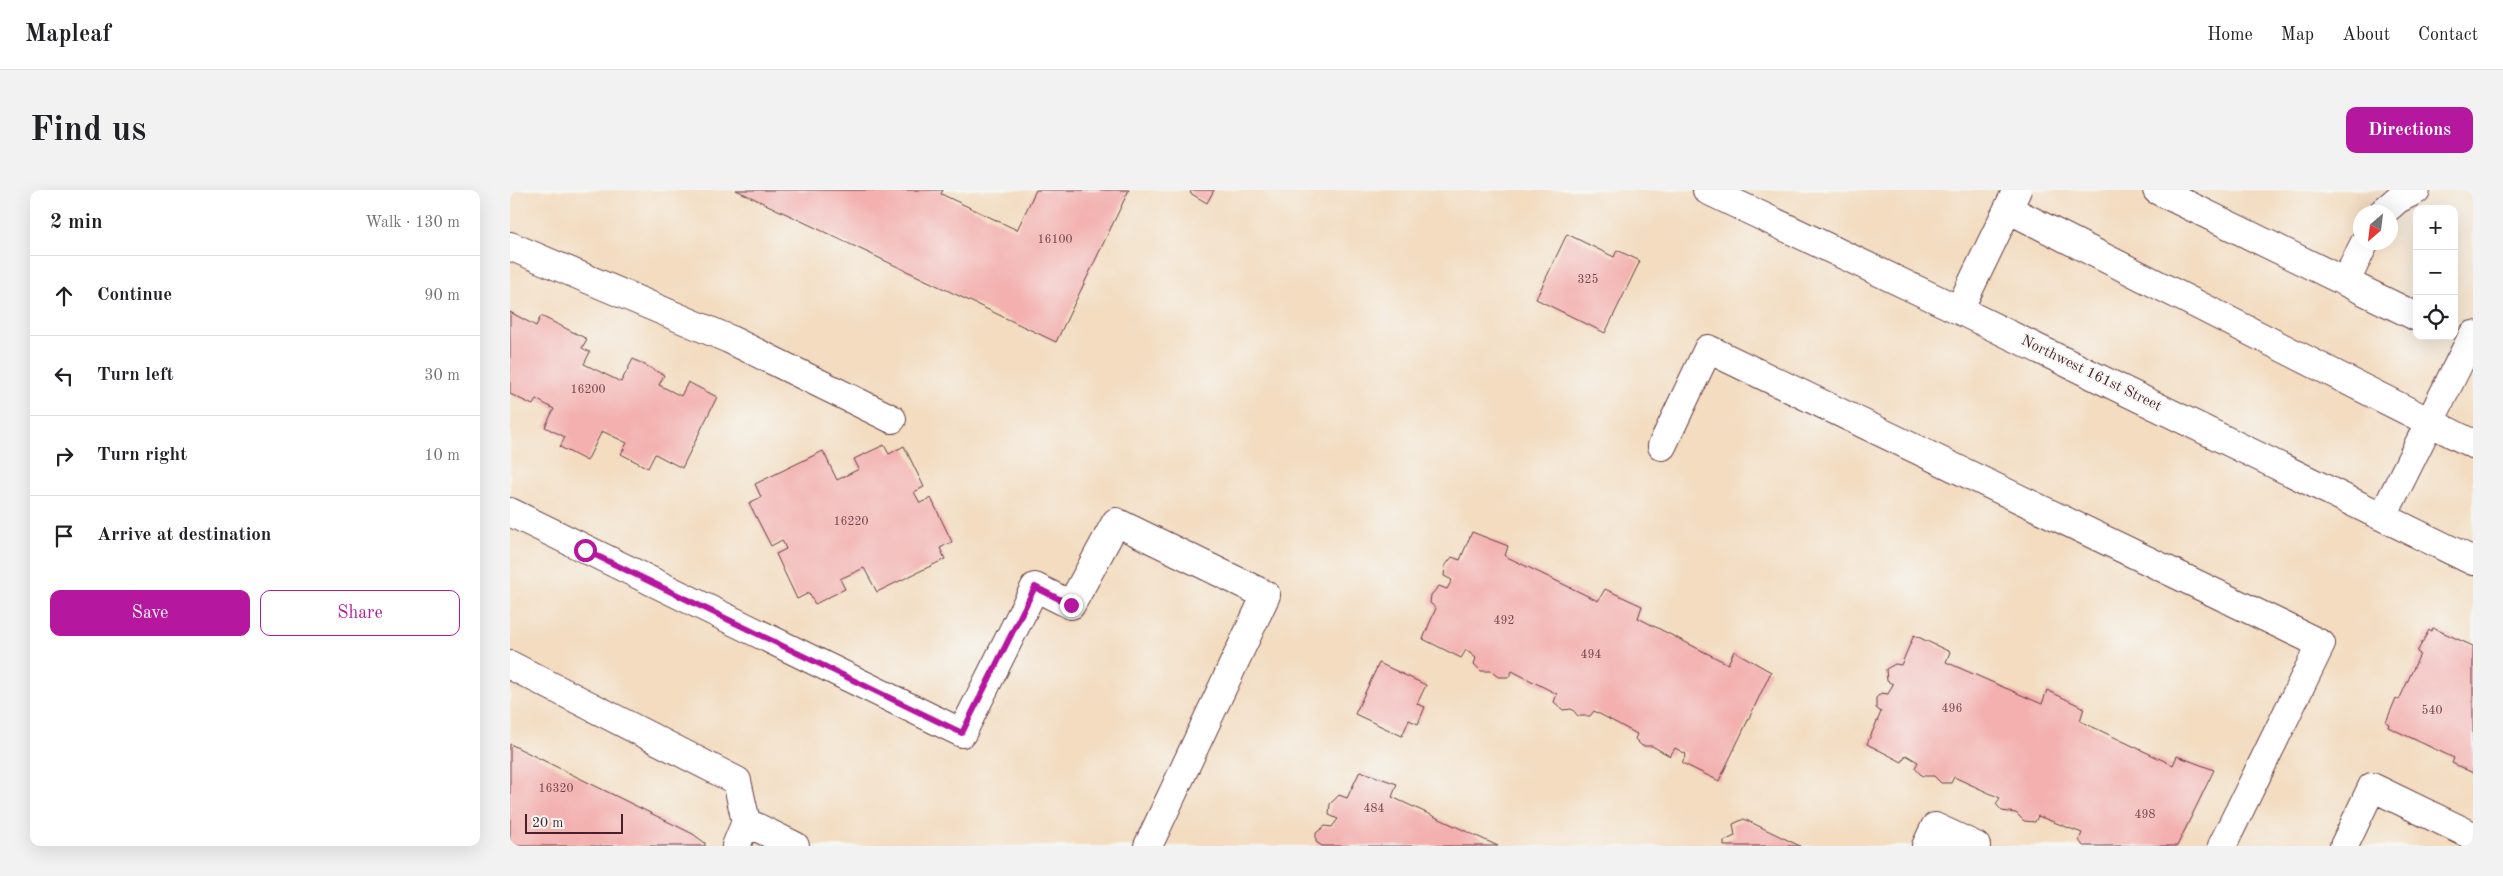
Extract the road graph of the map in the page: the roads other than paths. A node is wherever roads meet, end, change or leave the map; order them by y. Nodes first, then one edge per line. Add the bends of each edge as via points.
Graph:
1 (1707, 190) edge
2 (2157, 190) edge
3 (2416, 190) edge
4 (2013, 200) edge
5 (2391, 205) edge
6 (510, 246) edge
7 (2361, 250) edge
8 (2346, 282) junction
9 (1959, 310) junction
10 (2413, 315) edge
11 (2466, 338) edge
12 (892, 419) dead end
13 (2429, 422) junction
14 (2473, 444) edge
15 (1662, 446) dead end
16 (510, 512) edge
17 (2383, 516) junction
18 (2473, 561) edge
19 (510, 665) edge
20 (741, 834) edge
21 (2473, 836) edge
22 (795, 846) edge
23 (1148, 846) edge
24 (1926, 846) edge
25 (1976, 846) edge
26 (2222, 846) edge
27 (2344, 846) edge

1 - 9 street, Northwest 161st Street
2 - 8 street
3 - 5 street
4 - 9 street
4 - 13 street
6 - 12 street via 729,339
7 - 8 street
8 - 10 street
9 - 17 street, Northwest 161st Street
11 - 13 street
13 - 14 street
13 - 17 street
15 - 26 street via 1708,349 2321,644
16 - 23 street via 962,733 1035,587 1071,605 1116,522 1266,595
17 - 18 street, Northwest 161st Street
19 - 20 street via 736,781
20 - 22 street
21 - 27 street via 2372,787
24 - 25 street via 1935,827

